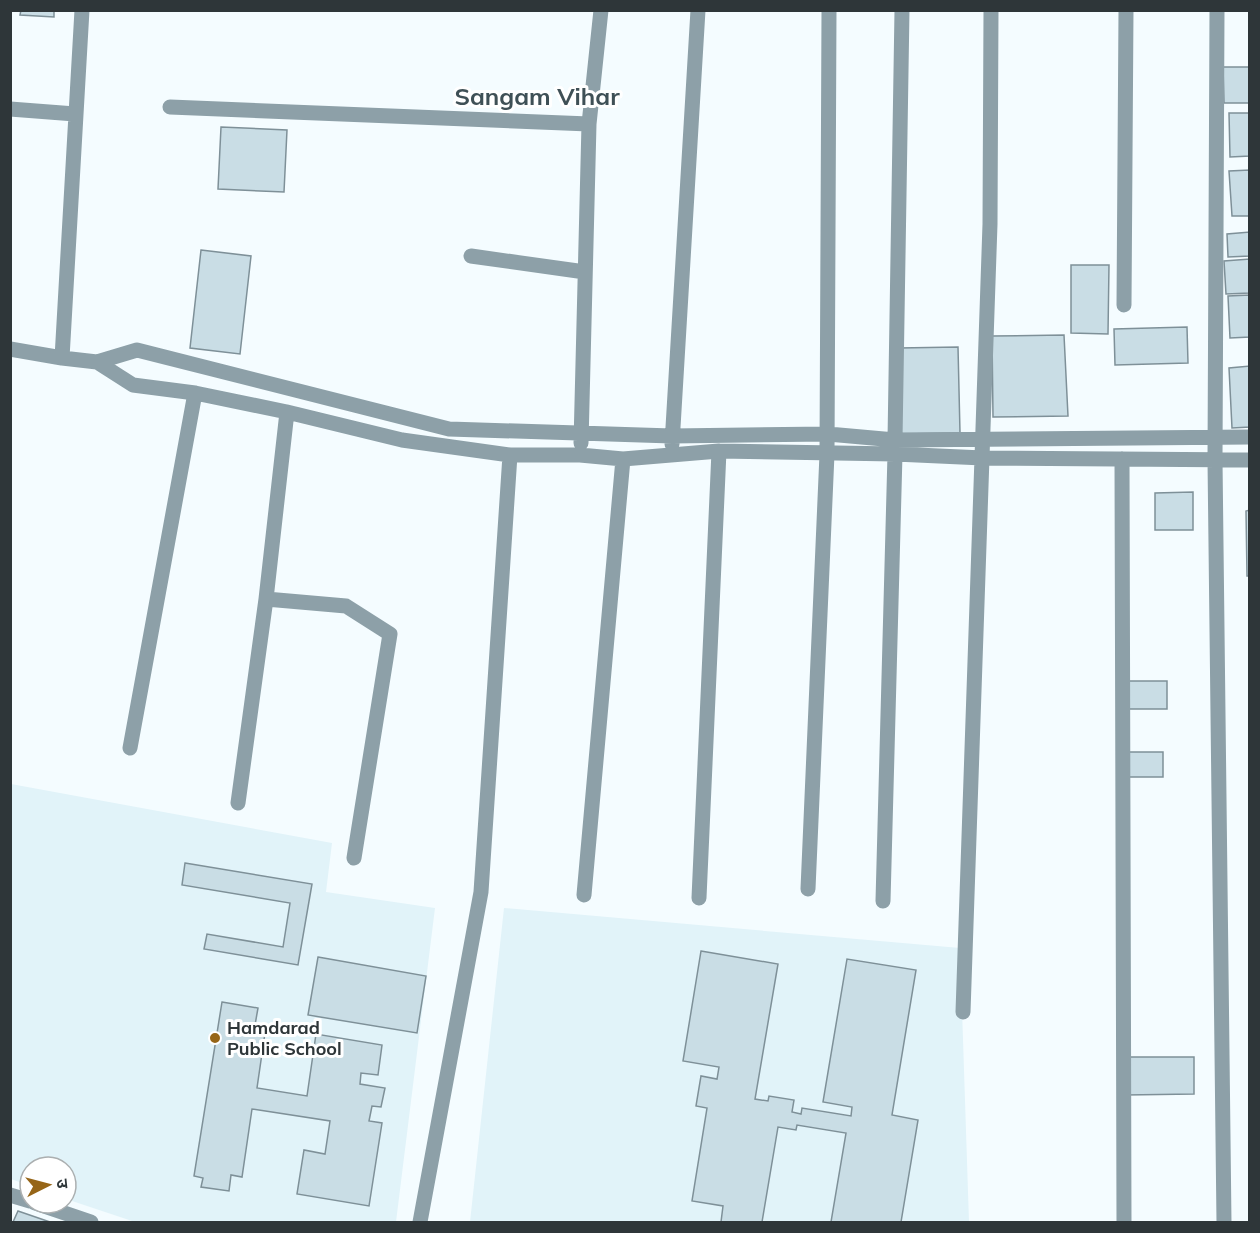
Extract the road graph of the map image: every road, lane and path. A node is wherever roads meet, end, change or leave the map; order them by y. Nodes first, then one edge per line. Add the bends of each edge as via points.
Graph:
1 (82, 10) edge
2 (601, 10) edge
3 (698, 10) edge
4 (829, 10) edge
5 (902, 10) edge
6 (991, 10) edge
7 (1126, 10) edge
8 (1217, 10) edge
9 (170, 107) dead end
10 (10, 108) edge
11 (75, 114) junction
12 (590, 124) junction
13 (471, 256) dead end
14 (585, 272) junction
15 (1124, 305) dead end
16 (10, 349) edge
17 (62, 358) junction
18 (97, 362) junction
19 (195, 393) junction
20 (287, 412) junction
21 (581, 434) junction
22 (828, 434) junction
23 (672, 435) junction
24 (1215, 437) junction
25 (1250, 437) edge
26 (983, 440) junction
27 (895, 447) junction
28 (719, 451) junction
29 (827, 454) junction
30 (510, 455) junction
31 (580, 455) junction
32 (671, 456) junction
33 (983, 458) junction
34 (623, 459) junction
35 (1122, 459) junction
36 (1215, 460) junction
37 (1250, 460) edge
38 (266, 599) junction
39 (130, 748) dead end
40 (238, 803) dead end
41 (354, 858) dead end
42 (808, 889) dead end
43 (584, 895) dead end
44 (699, 898) dead end
45 (883, 901) dead end
46 (963, 1012) dead end
47 (70, 1215) edge
48 (91, 1222) edge
49 (420, 1222) edge
50 (1124, 1222) edge
51 (1224, 1222) edge

1 - 11 street
2 - 12 street
3 - 23 street
4 - 22 street
5 - 27 street
6 - 26 street
7 - 15 street
8 - 24 street
9 - 12 street
10 - 11 street
11 - 17 street
12 - 14 street
13 - 14 street
14 - 21 street
16 - 17 street
17 - 18 street
18 - 19 street via 133,385
18 - 21 street via 137,350 448,429
19 - 20 street
19 - 39 street
20 - 30 street via 402,440
20 - 38 street
21 - 23 street
21 - 31 street
22 - 23 street
22 - 27 street
22 - 29 street
23 - 32 street
24 - 25 street
24 - 26 street
24 - 36 street
26 - 27 street
26 - 33 street
27 - 29 street
27 - 33 street
27 - 45 street
28 - 29 street
28 - 32 street
28 - 44 street
29 - 42 street
30 - 31 street
30 - 49 street via 481,892
31 - 34 street
32 - 34 street
33 - 35 street
33 - 46 street
34 - 43 street
35 - 36 street
35 - 50 street
36 - 37 street
36 - 51 street
38 - 40 street
38 - 41 street via 346,606 390,634
47 - 48 street

